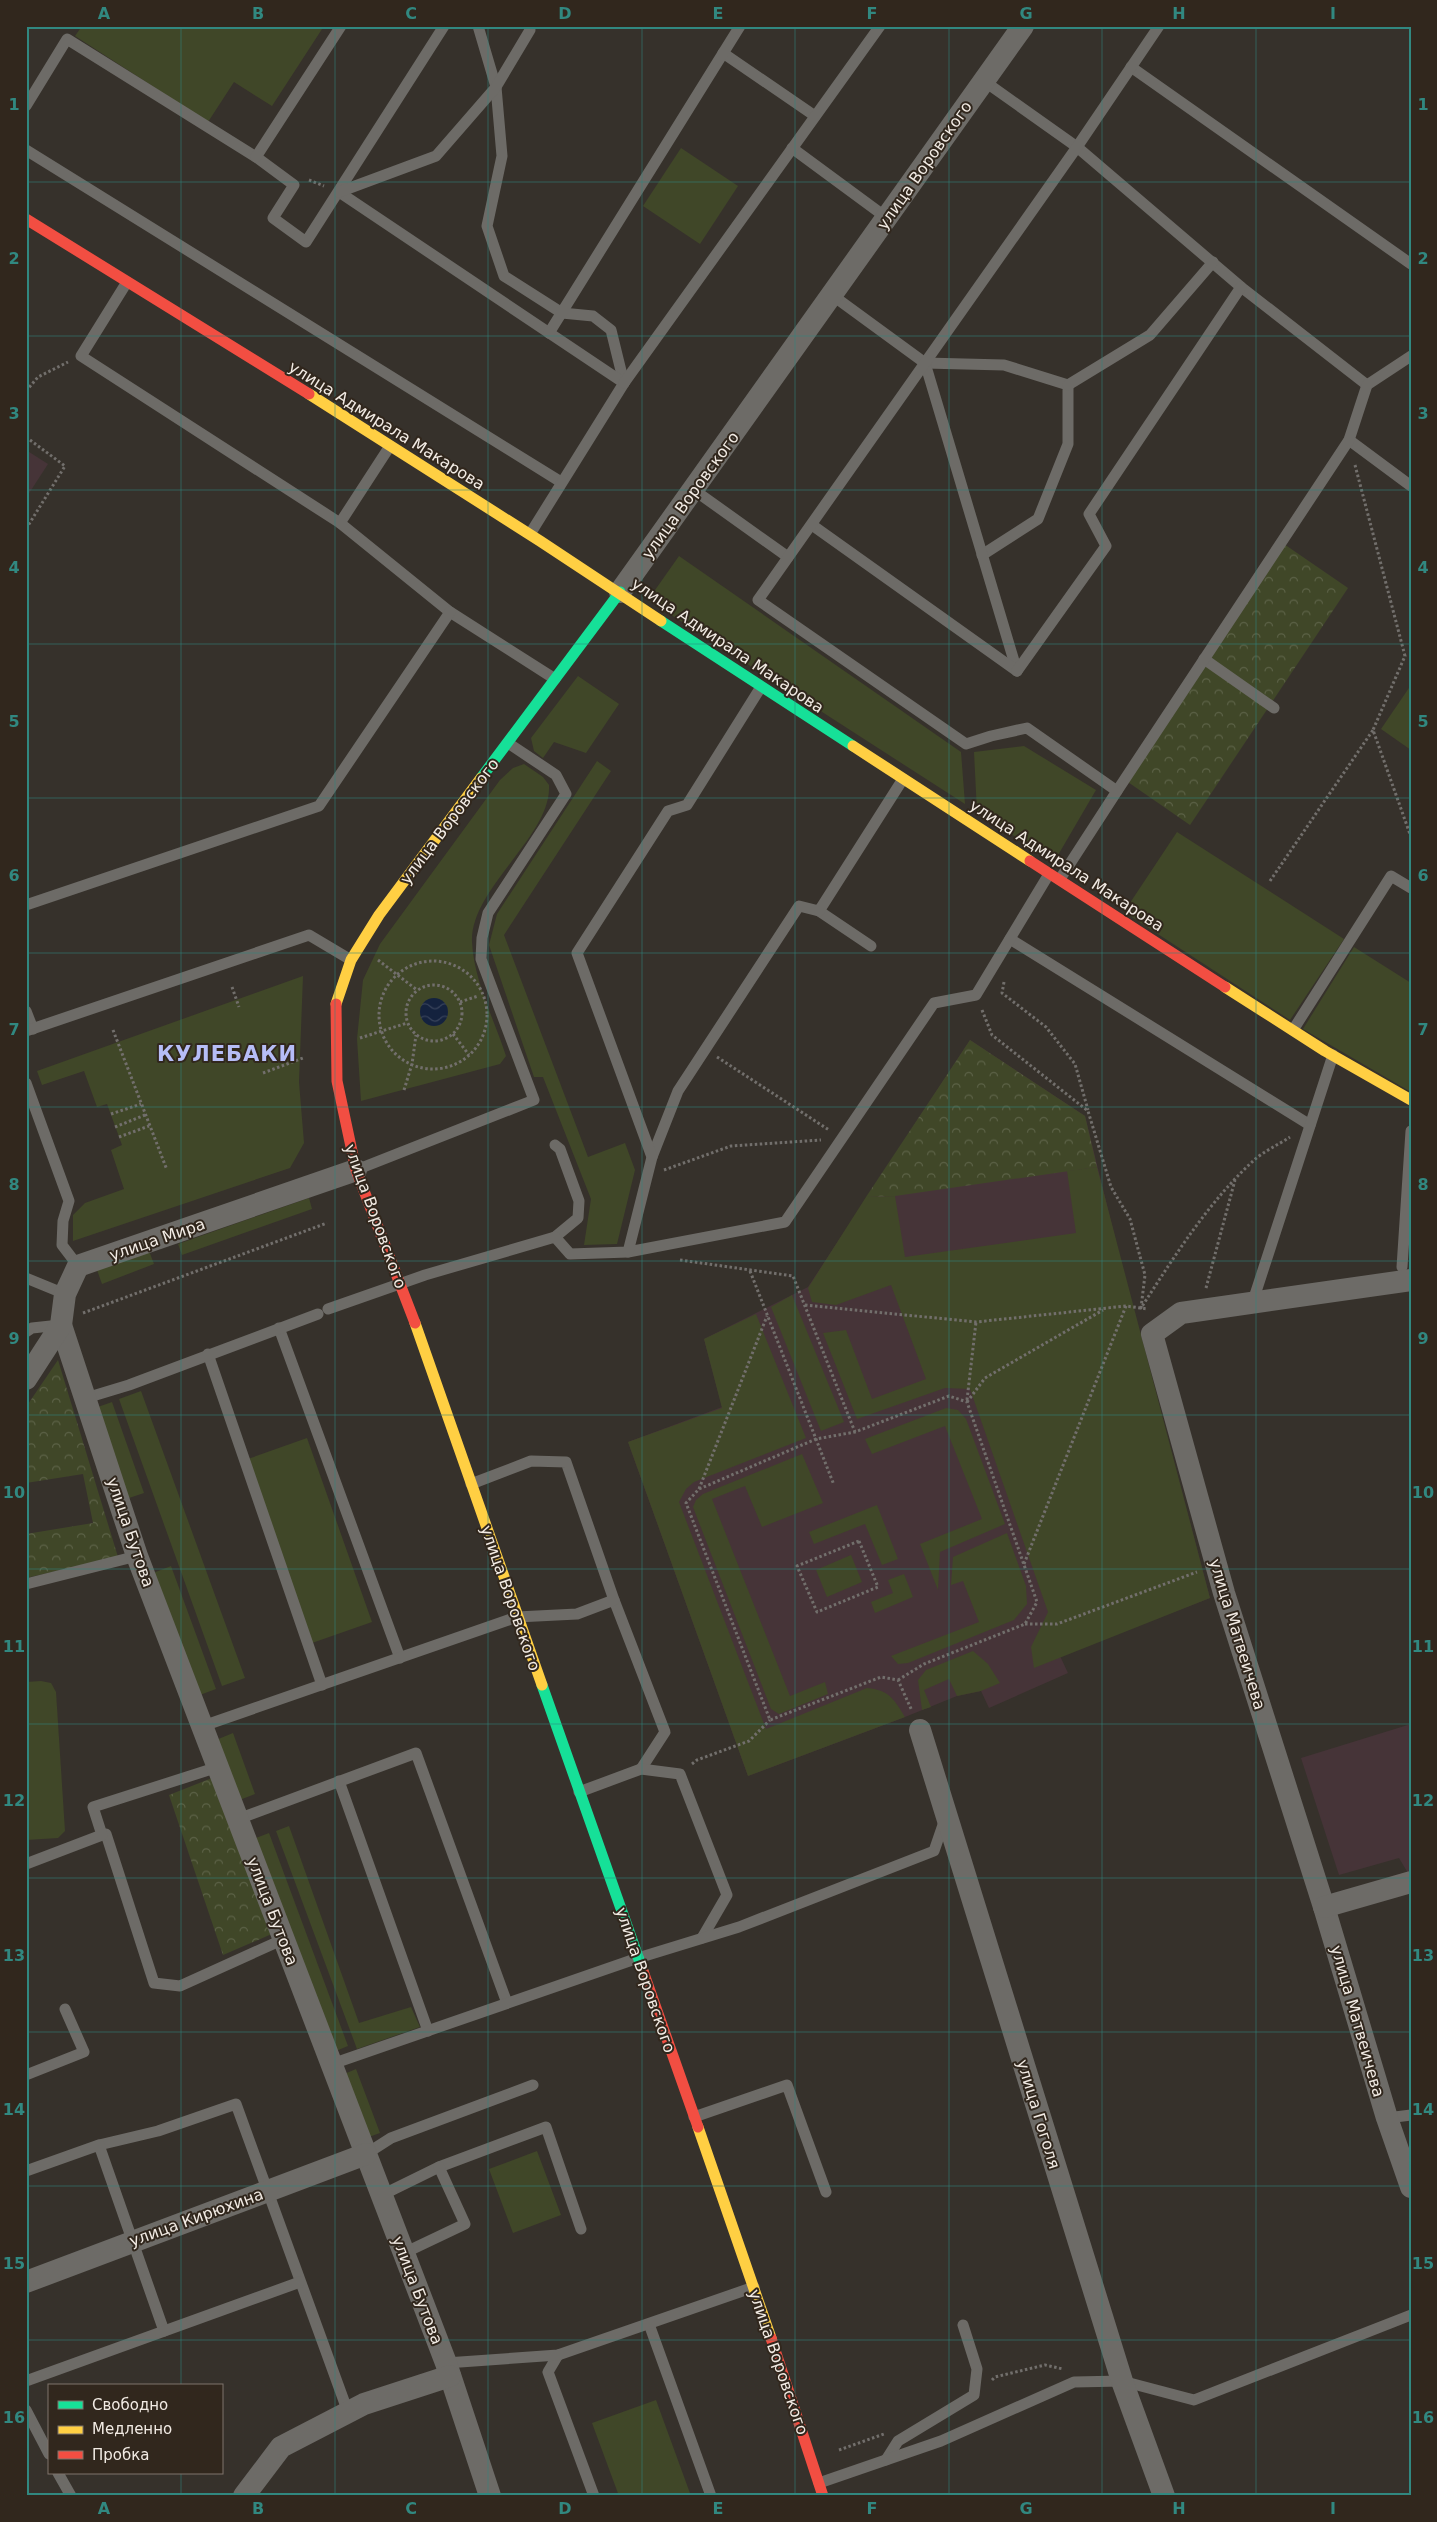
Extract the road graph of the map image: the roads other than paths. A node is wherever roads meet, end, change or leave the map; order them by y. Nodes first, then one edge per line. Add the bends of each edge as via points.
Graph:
1 (341, 26) edge
2 (444, 26) edge
3 (478, 26) edge
4 (740, 26) edge
5 (880, 26) edge
6 (1023, 26) edge
7 (1159, 26) edge
8 (529, 28) edge
9 (723, 53) junction
10 (1131, 68) junction
11 (984, 81) junction
12 (496, 87) junction
13 (26, 106) edge
14 (815, 116) junction
15 (1077, 147) junction
16 (792, 148) junction
17 (26, 150) edge
18 (256, 156) junction
19 (339, 192) junction
20 (886, 218) junction
21 (26, 219) edge
22 (1213, 262) junction
23 (1411, 264) edge
24 (127, 282) junction
25 (1241, 287) junction
26 (832, 295) junction
27 (562, 313) junction
28 (549, 333) junction
29 (1411, 356) edge
30 (925, 363) junction
31 (624, 383) junction
32 (1068, 385) junction
33 (1368, 385) junction
34 (1349, 440) junction
35 (390, 446) junction
36 (561, 482) junction
37 (1411, 486) edge
38 (694, 490) junction
39 (340, 523) junction
40 (812, 525) junction
41 (529, 534) junction
42 (982, 555) junction
43 (788, 557) junction
44 (620, 592) junction
45 (450, 612) junction
46 (1204, 659) junction
47 (1017, 670) junction
48 (556, 679) junction
49 (760, 687) junction
50 (1274, 708) dead end
51 (508, 743) junction
52 (903, 779) junction
53 (1117, 791) junction
54 (1049, 874) junction
55 (1059, 880) junction
56 (1411, 888) edge
57 (26, 906) edge
58 (819, 911) junction
59 (1010, 939) junction
60 (872, 946) dead end
61 (351, 960) junction
62 (26, 1012) edge
63 (30, 1030) edge
64 (1293, 1030) junction
65 (1333, 1055) junction
66 (26, 1084) edge
67 (1411, 1100) edge
68 (1310, 1124) junction
69 (1411, 1131) edge
70 (555, 1145) dead end
71 (652, 1157) junction
72 (356, 1170) junction
73 (555, 1237) junction
74 (628, 1252) junction
75 (78, 1266) junction
76 (1406, 1273) edge
77 (26, 1278) edge
78 (401, 1284) junction
79 (65, 1294) junction
80 (1252, 1304) junction
81 (61, 1326) junction
82 (279, 1328) junction
83 (26, 1332) edge
84 (208, 1354) junction
85 (26, 1379) edge
86 (86, 1398) junction
87 (471, 1484) junction
88 (137, 1556) junction
89 (26, 1584) edge
90 (614, 1600) junction
91 (517, 1617) junction
92 (400, 1658) junction
93 (322, 1685) junction
94 (203, 1726) junction
95 (920, 1730) road end
96 (218, 1767) junction
97 (640, 1769) junction
98 (340, 1781) junction
99 (579, 1792) junction
100 (946, 1815) junction
101 (238, 1819) junction
102 (102, 1836) junction
103 (26, 1864) edge
104 (1411, 1882) edge
105 (1324, 1908) junction
106 (702, 1938) junction
107 (284, 1939) junction
108 (638, 1958) junction
109 (507, 2003) junction
110 (65, 2009) dead end
111 (428, 2030) junction
112 (332, 2064) junction
113 (26, 2075) edge
114 (533, 2085) dead end
115 (1411, 2115) edge
116 (694, 2117) junction
117 (1387, 2118) junction
118 (99, 2145) junction
119 (366, 2154) junction
120 (439, 2168) junction
121 (26, 2171) edge
122 (1411, 2187) edge
123 (267, 2191) junction
124 (826, 2192) dead end
125 (382, 2195) junction
126 (581, 2229) dead end
127 (132, 2241) junction
128 (404, 2253) junction
129 (26, 2282) edge
130 (300, 2282) junction
131 (754, 2287) junction
132 (1411, 2315) edge
133 (649, 2324) junction
134 (963, 2325) dead end
135 (164, 2331) junction
136 (558, 2355) junction
137 (448, 2369) junction
138 (26, 2381) edge
139 (1122, 2381) junction
140 (26, 2410) edge
141 (348, 2412) junction
142 (48, 2452) edge
143 (886, 2460) junction
144 (59, 2474) edge
145 (819, 2483) junction
146 (71, 2496) edge
147 (244, 2496) edge
148 (490, 2496) edge
149 (594, 2496) edge
150 (711, 2496) edge
151 (823, 2496) edge
152 (1164, 2496) edge

1 - 18 lane
2 - 19 lane
3 - 12 lane
4 - 9 lane
5 - 14 lane
6 - 11 street, улица Воровского
7 - 10 lane
8 - 12 lane
9 - 14 lane
9 - 27 lane
10 - 15 lane
10 - 23 lane
11 - 15 lane
11 - 20 street, улица Воровского
12 - 19 lane via 436,156
12 - 27 lane via 502,156 487,226 504,276
13 - 18 lane via 68,39
14 - 16 lane
15 - 22 lane
15 - 30 lane
16 - 20 lane
16 - 31 lane
17 - 36 lane
18 - 19 lane via 294,185 273,218 306,242
19 - 28 lane
20 - 26 street, улица Воровского
21 - 24 street, улица Адмирала Макарова
22 - 25 lane
22 - 32 lane via 1150,335
24 - 35 street, улица Адмирала Макарова
24 - 39 lane via 81,356
25 - 33 lane
25 - 47 lane via 1088,514 1106,546
26 - 30 lane
26 - 38 street, улица Воровского
27 - 28 lane
27 - 31 lane via 592,316 610,330
28 - 31 lane
29 - 33 lane
30 - 32 lane via 1004,365
30 - 40 lane
30 - 42 lane
31 - 36 lane
32 - 42 lane via 1068,444 1038,519
33 - 34 lane
34 - 37 lane
34 - 46 lane
35 - 39 lane
35 - 41 street, улица Адмирала Макарова
36 - 41 lane
38 - 43 lane
38 - 44 street, улица Воровского
39 - 45 lane
40 - 43 lane
40 - 47 lane
41 - 44 street, улица Адмирала Макарова
42 - 47 lane
43 - 53 lane via 758,600 966,744 1027,728
44 - 48 street, улица Воровского
44 - 49 street, улица Адмирала Макарова
45 - 48 lane
45 - 57 lane via 319,806
46 - 50 lane
46 - 53 lane
48 - 51 street, улица Воровского
49 - 52 street, улица Адмирала Макарова
49 - 71 lane via 687,805 668,811 577,953
51 - 61 street, улица Воровского via 380,915
51 - 72 lane via 556,775 566,794 488,913 482,938 481,959 534,1100
52 - 54 street, улица Адмирала Макарова
52 - 58 lane
53 - 55 lane
54 - 55 street, улица Адмирала Макарова
54 - 59 lane
55 - 64 street, улица Адмирала Макарова
56 - 64 lane via 1391,876
58 - 60 lane
58 - 71 lane via 799,906 678,1091
59 - 68 lane
59 - 74 lane via 976,995 934,1003 785,1222
61 - 63 lane via 309,935
61 - 72 street, улица Воровского via 335,1007 336,1054 337,1081
62 - 63 lane
64 - 65 street, улица Адмирала Макарова
65 - 67 street, улица Адмирала Макарова
65 - 68 lane
66 - 75 lane via 69,1202 63,1221 62,1245
68 - 80 lane
69 - 76 lane
70 - 73 lane via 560,1149 579,1201 578,1218
71 - 74 lane
72 - 75 street, улица Мира
72 - 78 street, улица Воровского
73 - 74 lane via 570,1254
73 - 78 lane
75 - 79 street
76 - 80 street, улица Матвеичева
77 - 79 lane
78 - 82 lane
78 - 87 street, улица Воровского
79 - 81 street
80 - 105 street, улица Матвеичева via 1190,1313 1152,1334 1216,1565
81 - 83 lane via 32,1328
81 - 85 street
81 - 86 street, улица Бутова
82 - 84 lane
82 - 92 lane
84 - 86 lane
84 - 93 lane
86 - 88 street, улица Бутова
87 - 90 lane via 531,1461 566,1462
87 - 91 street, улица Воровского
88 - 89 lane
88 - 94 street, улица Бутова
90 - 91 lane via 577,1614
90 - 97 lane via 665,1732
91 - 92 lane
91 - 99 street, улица Воровского
92 - 93 lane
93 - 94 lane
94 - 96 street, улица Бутова
95 - 100 street, улица Гоголя
96 - 101 street, улица Бутова
96 - 102 lane via 93,1806
97 - 99 lane
97 - 106 lane via 680,1774 726,1895
98 - 101 lane
98 - 109 lane via 416,1753
98 - 111 lane
99 - 108 street, улица Воровского
100 - 106 lane via 934,1851 739,1928
100 - 139 street, улица Гоголя
101 - 107 street, улица Бутова
102 - 103 lane
102 - 107 lane via 106,1834 154,1983 180,1986
104 - 105 street
105 - 117 street, улица Матвеичева
106 - 108 lane
107 - 112 street, улица Бутова
108 - 109 lane
108 - 116 street, улица Воровского
109 - 111 lane
110 - 113 lane via 84,2052
111 - 112 lane
112 - 119 street, улица Бутова
114 - 119 lane via 391,2138
115 - 117 lane
116 - 124 lane via 787,2085
116 - 131 street, улица Воровского
117 - 122 street, улица Матвеичева
118 - 121 lane
118 - 123 lane via 158,2130 236,2104
118 - 127 lane
119 - 123 street, улица Кирюхина
119 - 125 street, улица Бутова
120 - 125 lane
120 - 126 lane via 546,2127
120 - 128 lane via 465,2224
123 - 127 street, улица Кирюхина
123 - 130 lane
125 - 128 street, улица Бутова
127 - 129 street, улица Кирюхина
127 - 135 lane
128 - 137 street, улица Бутова
130 - 135 lane
130 - 141 lane
131 - 133 lane
131 - 145 street, улица Воровского
132 - 139 lane via 1194,2400
133 - 136 lane
133 - 150 lane
134 - 143 lane via 977,2369 974,2395 898,2441
135 - 138 lane
136 - 137 lane
136 - 149 lane via 548,2372
137 - 141 street
137 - 148 street, улица Бутова
139 - 143 lane via 1074,2382 941,2441
139 - 152 street, улица Гоголя
140 - 142 lane
141 - 147 street via 280,2447
143 - 145 lane
144 - 146 lane
145 - 151 street, улица Воровского

